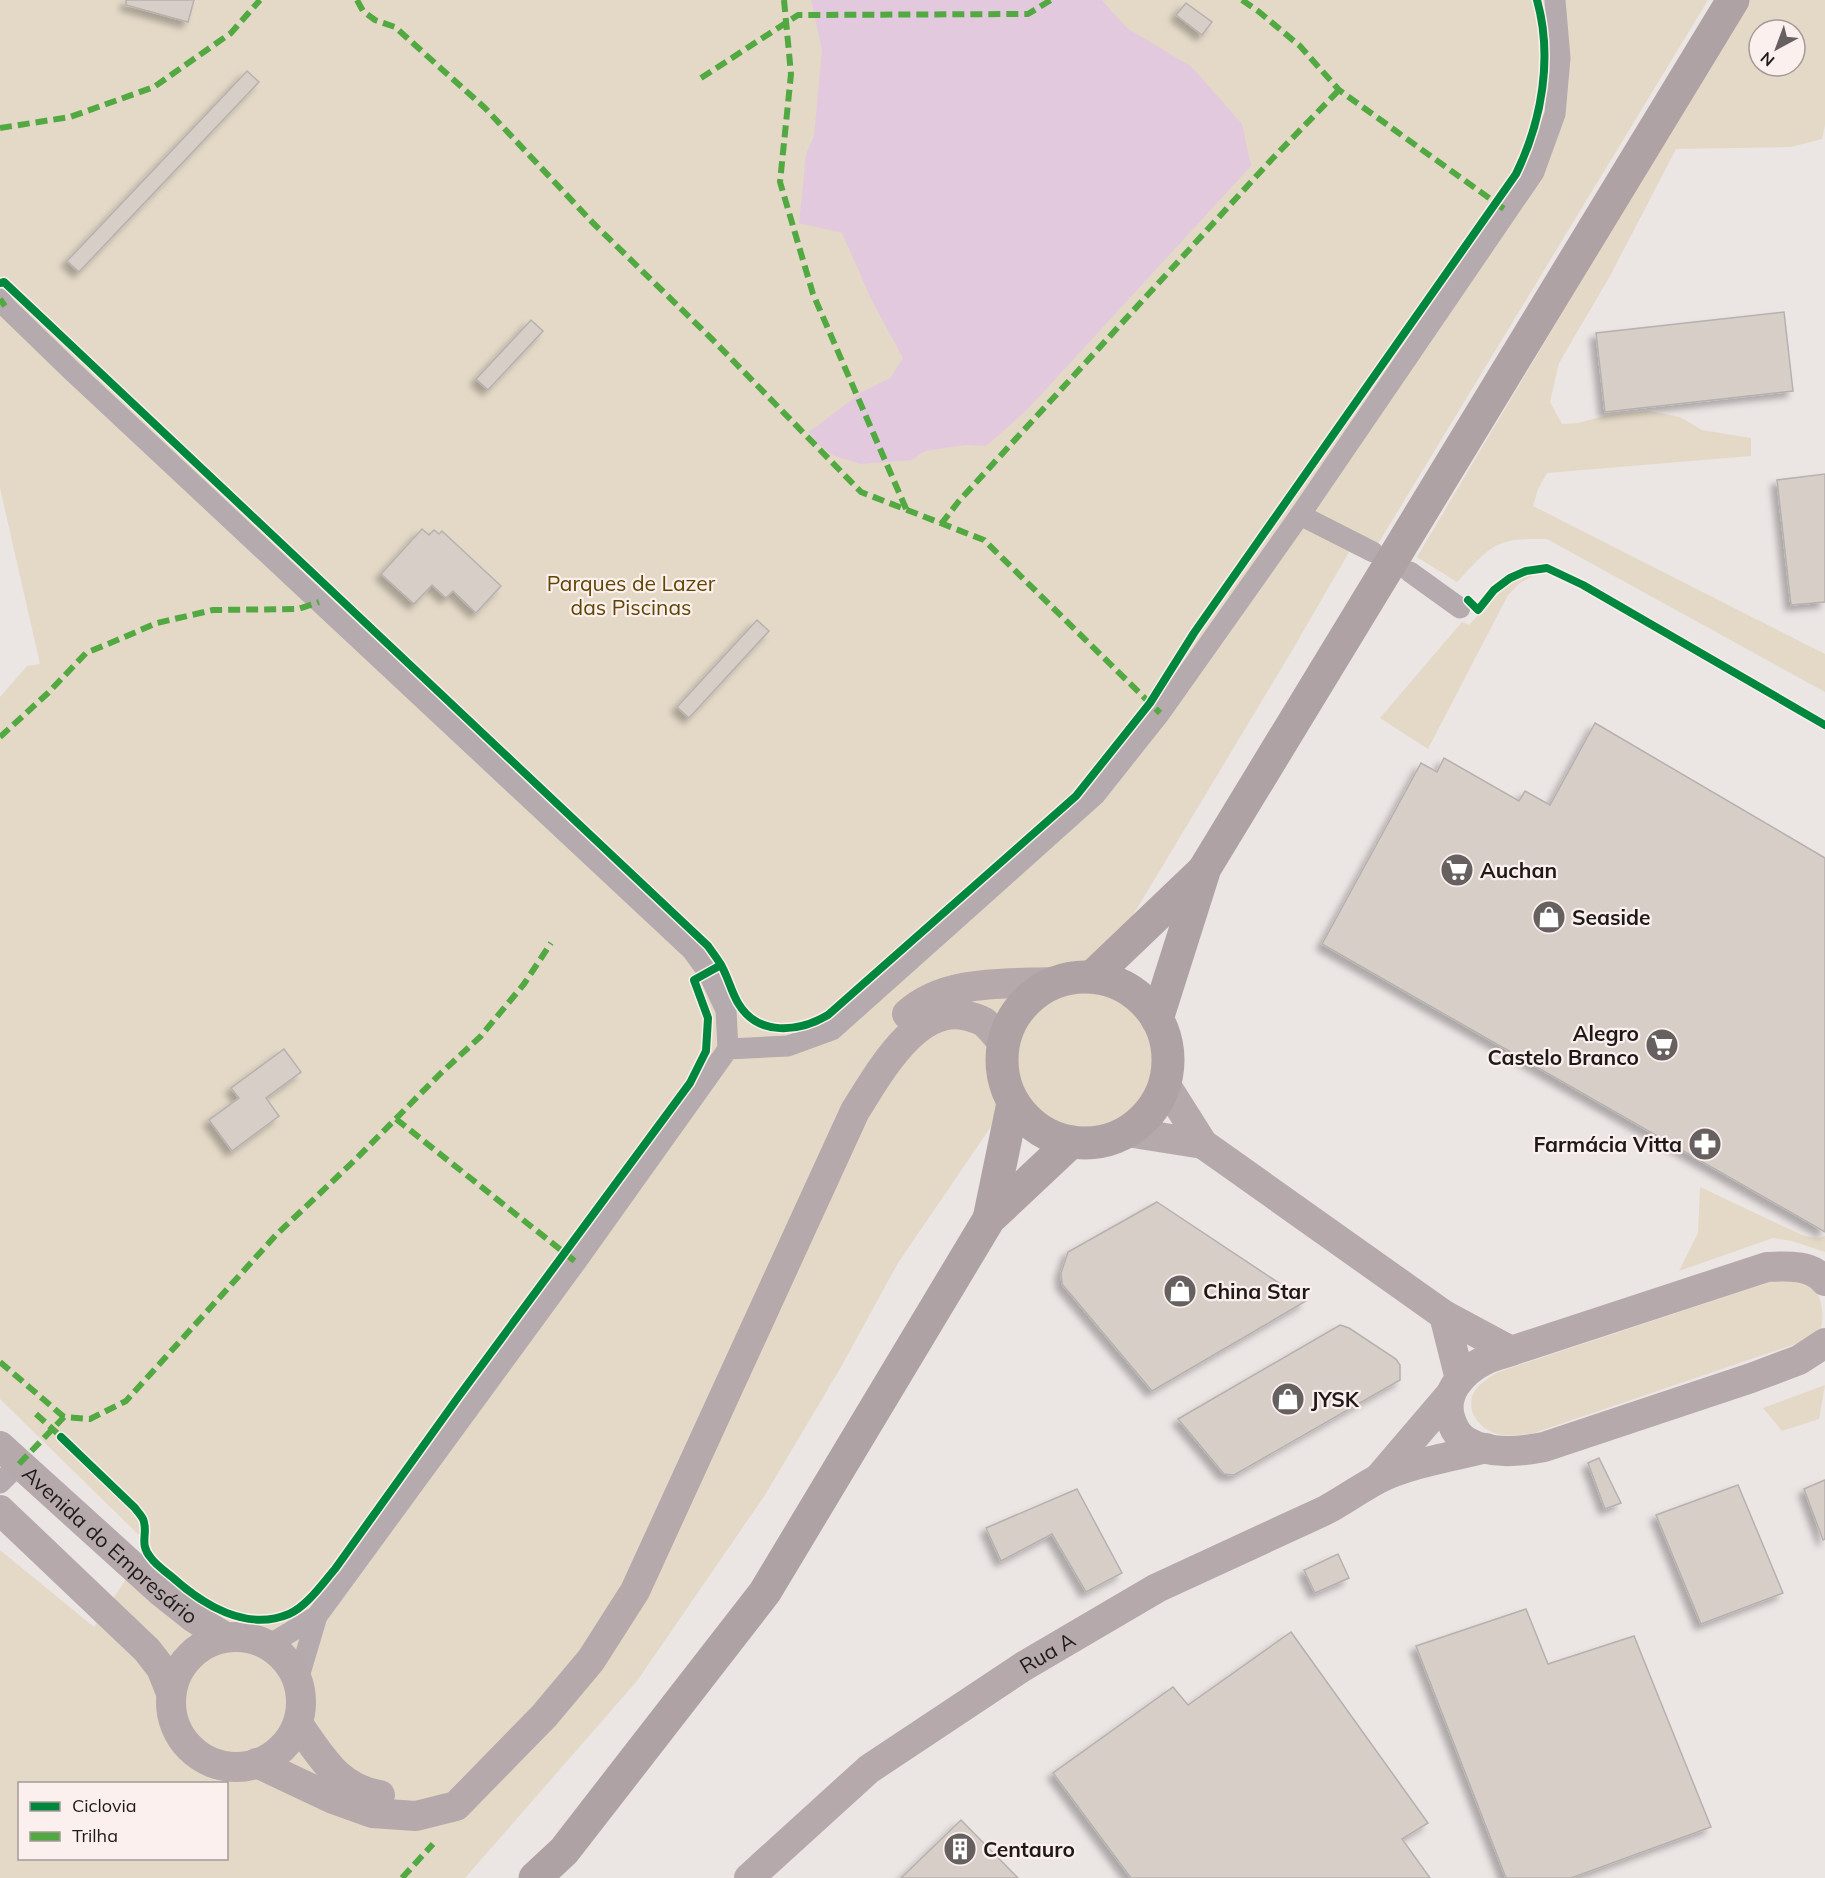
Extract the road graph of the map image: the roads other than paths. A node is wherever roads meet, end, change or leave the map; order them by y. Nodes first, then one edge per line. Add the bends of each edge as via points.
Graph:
1 (1554, 0) edge
2 (1733, 0) edge
3 (3, 303) edge
4 (1300, 515) junction
5 (1372, 552) dead end
6 (1410, 572) dead end
7 (1460, 608) dead end
8 (1205, 868) junction
9 (1092, 977) junction
10 (1053, 982) junction
11 (1157, 1019) junction
12 (1003, 1043) junction
13 (728, 1049) junction
14 (1165, 1084) junction
15 (1013, 1103) junction
16 (855, 1111) junction
17 (1127, 1132) junction
18 (1071, 1142) junction
19 (1203, 1144) junction
20 (989, 1219) junction
21 (1824, 1278) edge
22 (1444, 1315) junction
23 (1825, 1343) edge
24 (1511, 1350) junction
25 (1454, 1388) junction
26 (1486, 1448) junction
27 (6, 1464) edge
28 (1379, 1478) junction
29 (0, 1510) edge
30 (317, 1616) junction
31 (225, 1637) junction
32 (269, 1645) junction
33 (298, 1680) junction
34 (171, 1693) junction
35 (298, 1724) junction
36 (257, 1763) junction
37 (495, 1768) junction
38 (535, 1878) edge
39 (749, 1878) edge

1 - 4 street via 1560,58 1555,114 1533,172
2 - 8 main road
3 - 13 street via 692,950 708,972 726,1010
4 - 5 street
4 - 13 street via 1160,713 1095,795 832,1030 788,1046
6 - 7 street
8 - 9 main road
8 - 11 main road
9 - 10 main road
9 - 11 main road via 1130,990
10 - 12 main road via 1021,1006
10 - 16 street via 980,985 948,991 912,1009 884,1035 865,1063
11 - 14 main road via 1166,1040
12 - 15 main road via 1001,1063
12 - 16 street via 982,1021 960,1013 939,1016 918,1028 890,1058
13 - 30 street
14 - 17 main road via 1157,1103
14 - 19 street
15 - 18 main road via 1048,1135
15 - 20 main road
16 - 37 street via 635,1591 591,1660
17 - 18 main road via 1100,1142
17 - 19 street
18 - 20 main road
19 - 22 street
20 - 38 main road via 765,1592 564,1851
21 - 24 street, Rua A via 1804,1268 1767,1267
22 - 24 street
22 - 25 street
23 - 26 street via 1799,1360 1751,1378 1544,1447 1520,1452
24 - 25 street, Rua A via 1484,1360
25 - 26 street via 1449,1415 1458,1435
25 - 28 street, Rua A
26 - 28 street, Rua A
27 - 31 street, Avenida do Empresário via 194,1618
28 - 39 street, Rua A via 1326,1510 1157,1588 1024,1666 869,1769
29 - 34 street via 147,1650 161,1668
30 - 32 street
30 - 33 street
31 - 32 street via 248,1637
31 - 34 street via 189,1656 177,1672
32 - 33 street via 287,1660
33 - 35 street via 302,1702
34 - 36 street via 178,1733 191,1749 208,1761 228,1767
35 - 36 street via 287,1744 270,1759
35 - 37 street via 336,1776 368,1793 406,1798 448,1789
36 - 37 street via 372,1813 416,1816 456,1806

